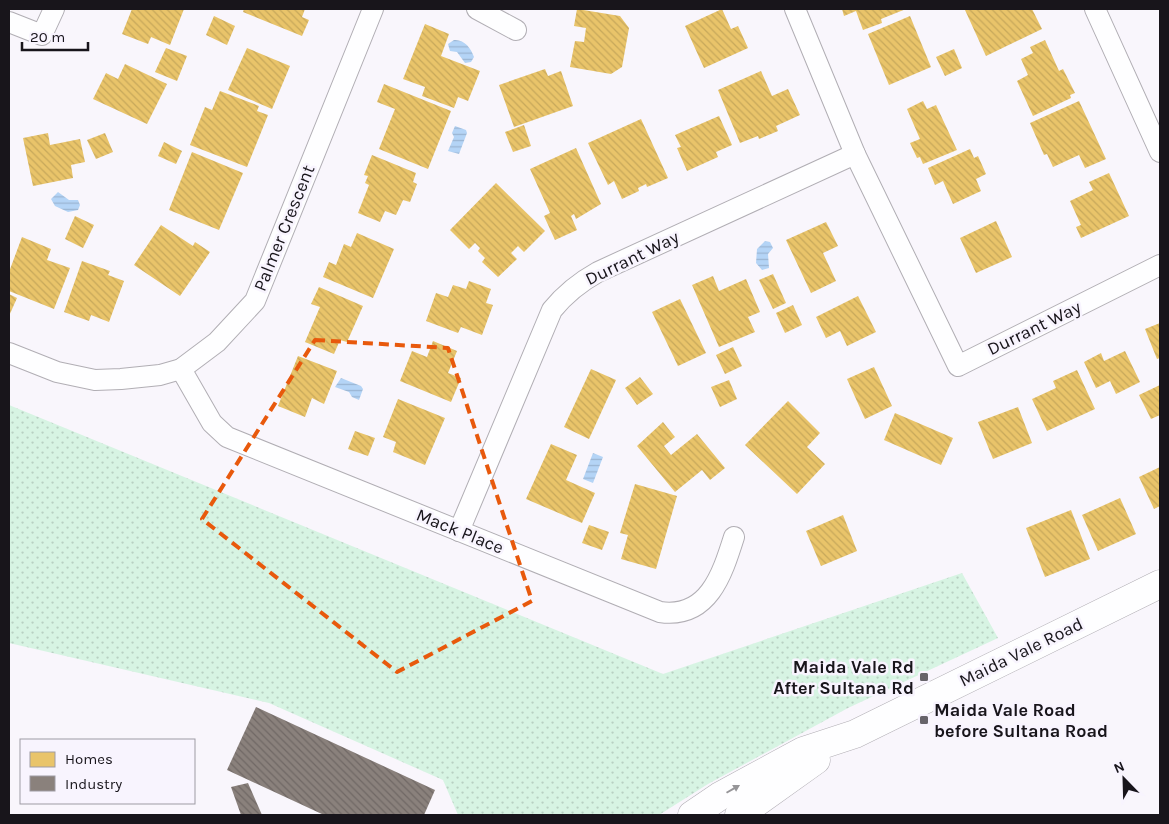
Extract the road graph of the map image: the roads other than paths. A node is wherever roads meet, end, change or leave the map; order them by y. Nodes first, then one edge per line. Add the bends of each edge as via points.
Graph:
1 (54, 9) edge
2 (373, 9) edge
3 (478, 9) edge
4 (795, 9) edge
5 (1095, 9) edge
6 (9, 22) edge
7 (516, 30) dead end
8 (1160, 152) edge
9 (855, 154) junction
10 (1160, 265) edge
11 (9, 353) edge
12 (181, 369) junction
13 (459, 531) junction
14 (734, 536) dead end
15 (1160, 584) edge
16 (855, 734) junction
17 (692, 815) edge
18 (739, 815) edge

1 - 6 street via 42,35
2 - 12 street, Palmer Crescent via 254,301 217,342
3 - 7 street
4 - 9 street, Durrant Way
5 - 8 street
9 - 10 street, Durrant Way via 958,366
9 - 13 street, Durrant Way via 598,272 561,300 552,310
11 - 12 street, Palmer Crescent via 57,372 95,380 160,375
12 - 13 street, Mack Place via 212,424 227,437
13 - 14 street, Mack Place via 660,612 675,614 688,611 710,592 723,570
15 - 16 main road, Maida Vale Road
17 -> 16 main road, Maida Vale Road via 803,751
16 - 18 main road, Maida Vale Road

